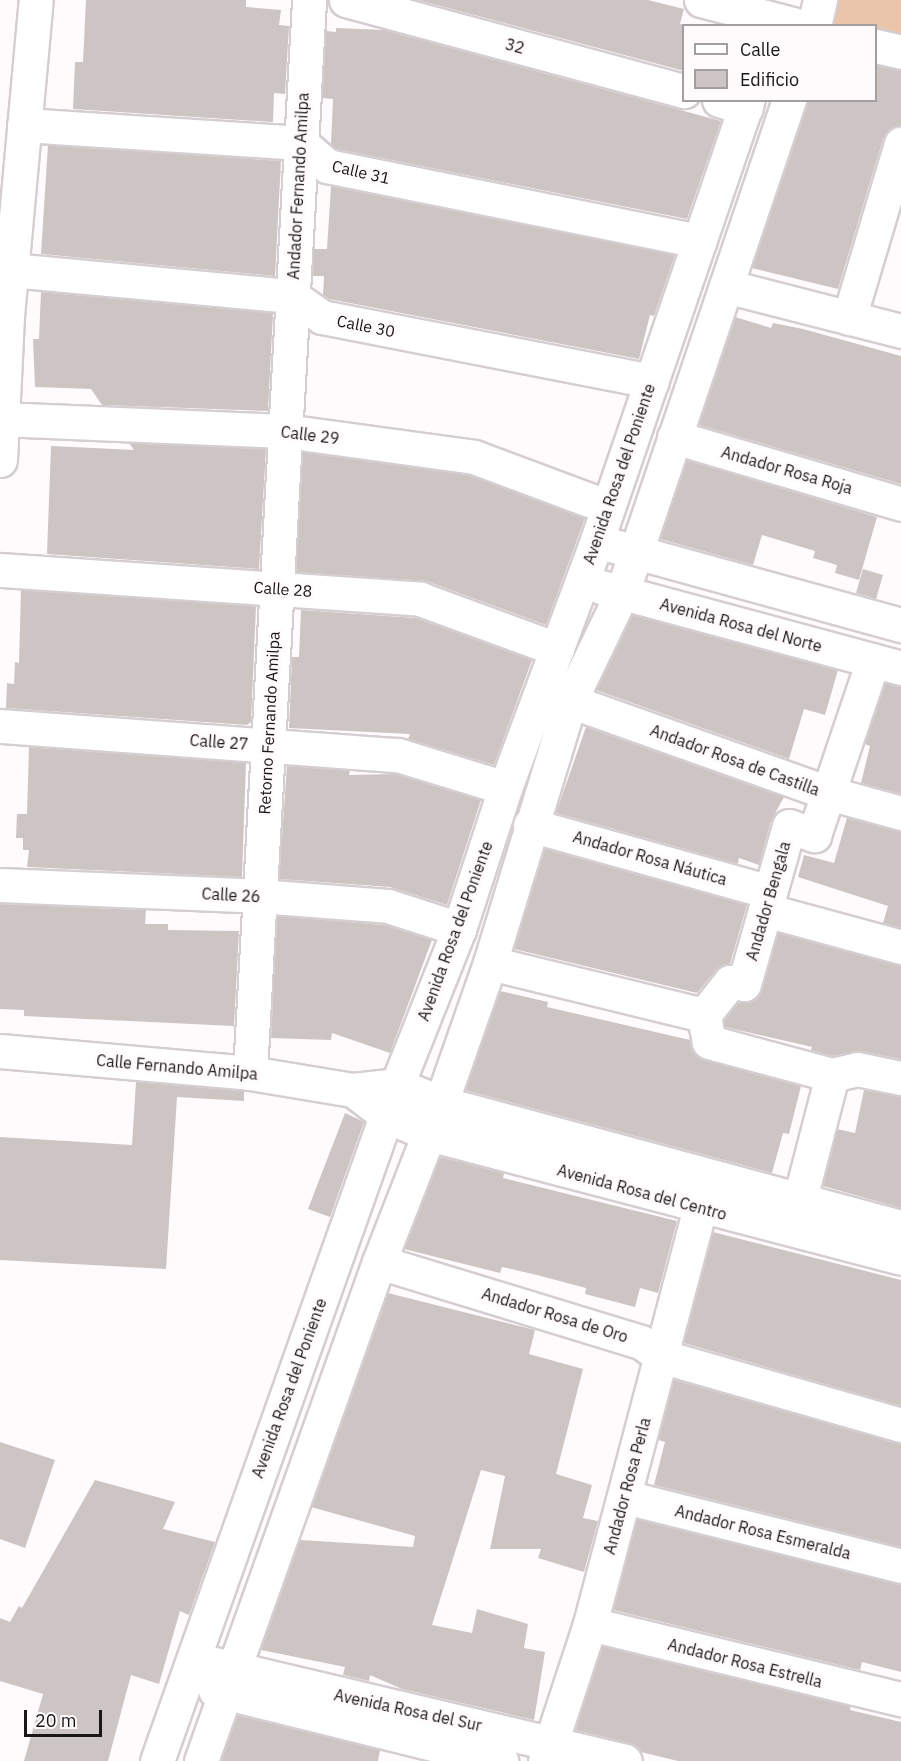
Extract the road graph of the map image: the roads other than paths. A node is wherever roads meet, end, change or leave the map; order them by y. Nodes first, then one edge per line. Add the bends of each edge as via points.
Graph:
1 (36, 0) edge
2 (309, 0) edge
3 (346, 0) edge
4 (701, 0) edge
5 (820, 0) edge
6 (781, 17) edge
7 (814, 24) edge
8 (877, 46) edge
9 (901, 52) edge
10 (682, 90) edge
11 (788, 102) edge
12 (737, 103) edge
13 (17, 108) edge
14 (301, 143) junction
15 (901, 144) edge
16 (700, 241) junction
17 (6, 270) edge
18 (726, 286) junction
19 (292, 296) junction
20 (849, 318) junction
21 (901, 331) edge
22 (288, 373) joint
23 (652, 381) junction
24 (1, 419) edge
25 (285, 430) junction
26 (674, 437) junction
27 (0, 460) edge
28 (901, 504) edge
29 (608, 507) junction
30 (597, 540) junction
31 (635, 554) junction
32 (0, 570) edge
33 (582, 581) junction
34 (276, 588) junction
35 (622, 593) junction
36 (899, 618) edge
37 (557, 649) junction
38 (887, 664) edge
39 (570, 701) junction
40 (0, 726) edge
41 (267, 746) junction
42 (504, 788) junction
43 (828, 793) junction
44 (901, 813) edge
45 (531, 825) junction
46 (0, 885) edge
47 (259, 896) junction
48 (767, 901) junction
49 (459, 929) junction
50 (901, 947) edge
51 (490, 963) junction
52 (704, 1015) junction
53 (0, 1051) edge
54 (250, 1073) junction
55 (832, 1075) junction
56 (901, 1078) edge
57 (397, 1085) junction
58 (353, 1090) junction
59 (441, 1103) junction
60 (387, 1116) junction
61 (429, 1134) junction
62 (800, 1199) junction
63 (700, 1208) junction
64 (901, 1227) edge
65 (901, 1258) edge
66 (379, 1262) junction
67 (650, 1349) junction
68 (901, 1425) edge
69 (625, 1497) junction
70 (901, 1566) edge
71 (590, 1624) junction
72 (189, 1669) junction
73 (232, 1683) junction
74 (901, 1699) edge
75 (548, 1751) edge
76 (158, 1761) edge
77 (201, 1761) edge
78 (501, 1761) edge
79 (625, 1761) edge

1 - 13 street
2 - 14 street, Andador Fernando Amilpa
3 - 10 street, 32
4 - 6 street
5 - 7 street
8 - 9 street
11 - 18 street
12 - 16 street, Avenida Rosa del Poniente
13 - 14 street
13 - 17 street
14 - 16 street, Calle 31 via 327,166
14 - 19 street, Andador Fernando Amilpa
15 - 20 street
16 - 23 street, Avenida Rosa del Poniente
17 - 19 street
17 - 24 street
18 - 20 street
18 - 26 street
19 - 22 street, Andador Fernando Amilpa
19 - 23 street, Calle 30 via 322,317
20 - 21 street
22 - 25 street, Retorno Fernando Amilpa
23 - 29 street, Avenida Rosa del Poniente
24 - 25 street, Calle 29
24 - 27 street
25 - 29 street, Calle 29 via 474,458
25 - 34 street, Retorno Fernando Amilpa
26 - 28 street, Andador Rosa Roja
26 - 31 street
29 - 30 street, Avenida Rosa del Poniente
30 - 31 street
30 - 33 street, Avenida Rosa del Poniente
31 - 35 street
31 - 36 street
32 - 34 street, Calle 28
33 - 35 street, Avenida Rosa del Norte
33 - 37 street, Avenida Rosa del Poniente
34 - 37 street, Calle 28 via 420,599
34 - 41 street, Retorno Fernando Amilpa
35 - 38 street, Avenida Rosa del Norte
35 - 39 street
37 - 42 street, Avenida Rosa del Poniente
38 - 43 street, Andador Bengala
39 - 43 street, Andador Rosa de Castilla
39 - 45 street
40 - 41 street, Calle 27
41 - 42 street, Calle 27 via 398,755
41 - 47 street, Retorno Fernando Amilpa
42 - 49 street, Avenida Rosa del Poniente
43 - 44 street, Andador Rosa de Castilla
43 - 48 street, Andador Bengala via 814,834 789,826
45 - 48 street, Andador Rosa Náutica
45 - 51 street
46 - 47 street, Calle 26
47 - 49 street, Calle 26 via 388,906
47 - 54 street, Retorno Fernando Amilpa
48 - 50 street, Andador Rosa Náutica
48 - 52 street, Andador Bengala via 744,984 730,982
49 - 57 street, Avenida Rosa del Poniente
51 - 52 street
51 - 59 street
52 - 55 street via 710,1042
53 - 54 street, Calle Fernando Amilpa
54 - 58 street, Calle Fernando Amilpa
55 - 56 street via 857,1069
55 - 62 street
57 - 58 street, Calle Fernando Amilpa
57 - 59 street, Avenida Rosa del Centro
57 - 60 street, Avenida Rosa del Poniente
58 - 60 street, Calle Fernando Amilpa
59 - 61 street
59 - 62 street, Avenida Rosa del Centro
60 - 61 street, Avenida Rosa del Centro
60 - 72 street, Avenida Rosa del Poniente
61 - 63 street, Avenida Rosa del Centro
61 - 66 street
62 - 64 street, Avenida Rosa del Centro
63 - 65 street, Avenida Rosa del Centro
63 - 67 street, Andador Rosa Perla
66 - 67 street, Andador Rosa de Oro
66 - 73 street
67 - 68 street, Andador Rosa de Oro
67 - 69 street, Andador Rosa Perla
69 - 70 street, Andador Rosa Esmeralda
69 - 71 street, Andador Rosa Perla
71 - 74 street, Andador Rosa Estrella
71 - 75 street, Andador Rosa Perla
72 - 73 street, Avenida Rosa del Sur
72 - 76 street, Avenida Rosa del Poniente
73 - 75 street, Avenida Rosa del Sur
73 - 77 street
73 - 78 street, Avenida Rosa del Sur
75 - 79 street, Avenida Rosa del Sur

